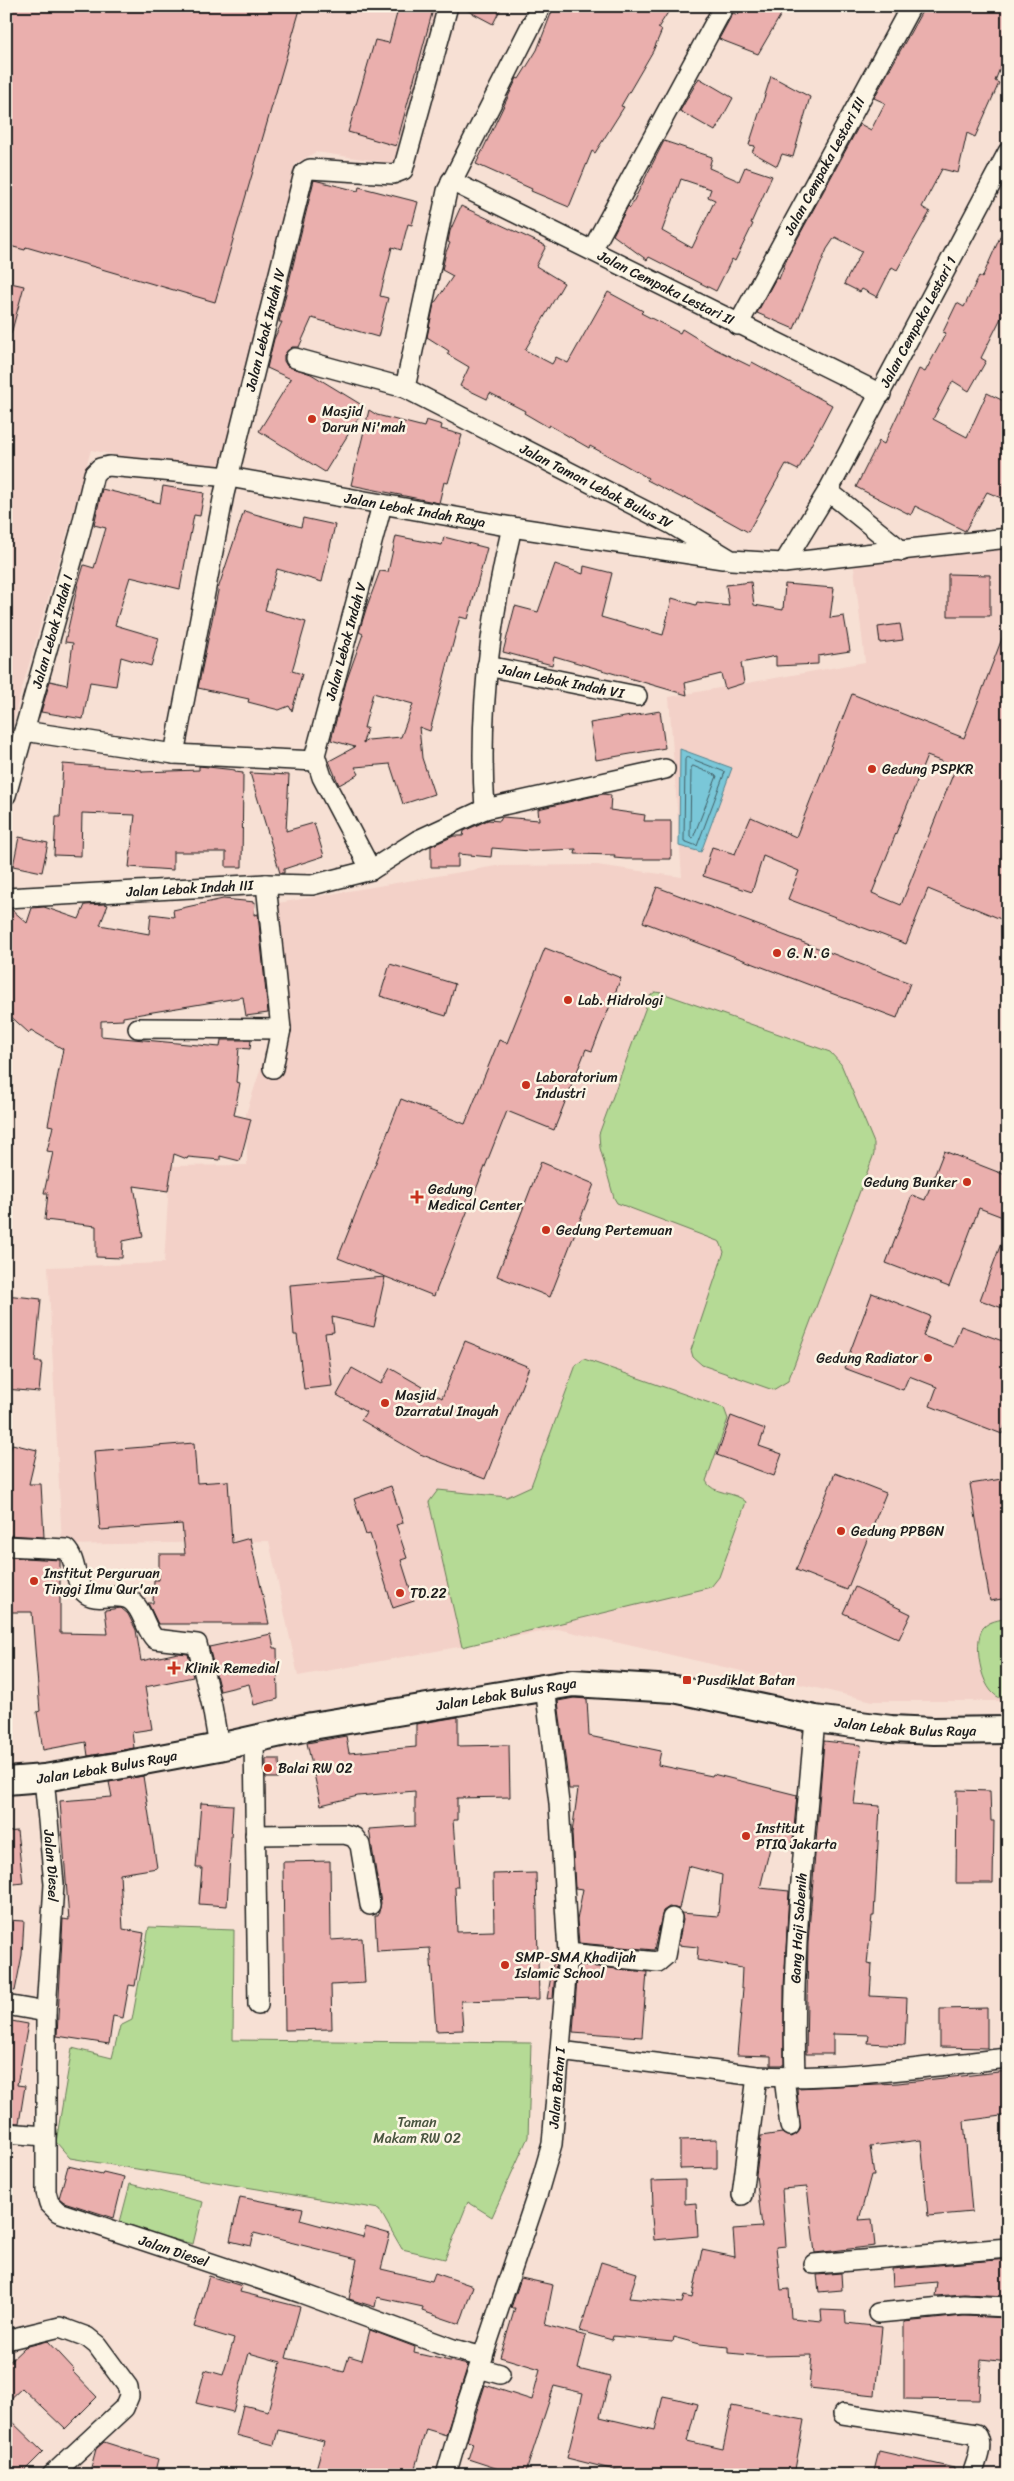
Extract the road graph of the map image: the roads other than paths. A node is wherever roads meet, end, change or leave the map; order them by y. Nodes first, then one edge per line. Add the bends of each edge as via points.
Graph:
1 (448, 6) edge
2 (541, 6) edge
3 (724, 6) edge
4 (911, 6) edge
5 (1008, 152) edge
6 (452, 178) junction
7 (592, 250) junction
8 (738, 325) junction
9 (295, 358) dead end
10 (405, 388) junction
11 (881, 394) junction
12 (100, 468) joint
13 (229, 477) junction
14 (828, 491) junction
15 (382, 505) junction
16 (512, 527) junction
17 (1005, 533) edge
18 (902, 551) junction
19 (731, 560) junction
20 (784, 563) junction
21 (487, 666) junction
22 (637, 696) dead end
23 (24, 731) junction
24 (174, 754) junction
25 (319, 769) junction
26 (665, 769) dead end
27 (6, 795) edge
28 (485, 809) junction
29 (371, 870) junction
30 (266, 884) junction
31 (6, 898) edge
32 (138, 1028) dead end
33 (281, 1029) junction
34 (273, 1068) dead end
35 (6, 1546) edge
36 (545, 1686) junction
37 (815, 1719) junction
38 (1008, 1730) edge
39 (1008, 1734) edge
40 (254, 1740) junction
41 (219, 1748) junction
42 (44, 1778) junction
43 (6, 1782) edge
44 (254, 1836) junction
45 (370, 1905) dead end
46 (672, 1918) dead end
47 (568, 1953) junction
48 (6, 2005) edge
49 (258, 2006) dead end
50 (46, 2012) junction
51 (560, 2051) junction
52 (1008, 2058) edge
53 (757, 2076) junction
54 (790, 2077) junction
55 (790, 2126) dead end
56 (6, 2133) edge
57 (45, 2136) junction
58 (742, 2196) dead end
59 (1008, 2248) edge
60 (814, 2264) dead end
61 (1008, 2307) edge
62 (878, 2314) dead end
63 (6, 2340) edge
64 (481, 2362) junction
65 (500, 2374) dead end
66 (843, 2414) dead end
67 (52, 2475) edge
68 (446, 2475) edge
69 (972, 2475) edge

1 - 13 street, Jalan Lebak Indah IV via 403,170 393,174 310,168 304,173
2 - 6 street
3 - 7 street
4 - 8 street, Jalan Cempaka Lestari III
5 - 11 street, Jalan Cempaka Lestari 1
6 - 7 street, Jalan Cempaka Lestari II
6 - 10 street
7 - 8 street, Jalan Cempaka Lestari II
8 - 11 street, Jalan Cempaka Lestari II
9 - 10 street, Jalan Taman Lebak Bulus IV
10 - 19 street, Jalan Taman Lebak Bulus IV via 673,525
11 - 14 street, Jalan Cempaka Lestari 1
12 - 13 street, Jalan Lebak Indah Raya via 109,466
12 - 23 street, Jalan Lebak Indah I via 94,474
13 - 15 street, Jalan Lebak Indah Raya
13 - 24 street, Jalan Lebak Indah IV
14 - 18 street
14 - 20 street, Jalan Cempaka Lestari 1
15 - 16 street, Jalan Lebak Indah Raya
15 - 25 street, Jalan Lebak Indah V via 318,739
16 - 19 street, Jalan Lebak Indah Raya
16 - 21 street, Jalan Lebak Indah VI
17 - 18 street, Jalan Taman Lebak Bulus IV
18 - 20 street, Jalan Taman Lebak Bulus IV
19 - 20 street, Jalan Taman Lebak Bulus IV
21 - 22 street, Jalan Lebak Indah VI
21 - 28 street, Jalan Lebak Indah VI via 482,740
23 - 24 street
23 - 27 street, Jalan Lebak Indah I
24 - 25 street
25 - 29 street
26 - 28 street, Jalan Lebak Indah III
28 - 29 street, Jalan Lebak Indah III via 418,840
29 - 30 street, Jalan Lebak Indah III via 312,885
30 - 31 street, Jalan Lebak Indah III
30 - 33 street
32 - 33 street
33 - 34 street
35 - 41 street via 66,1549 87,1594 129,1599 154,1639 196,1644
36 - 37 main road, Jalan Lebak Bulus Raya via 573,1683 655,1687 701,1693
36 - 40 main road, Jalan Lebak Bulus Raya via 312,1726
36 - 47 street, Jalan Batan I via 559,1803
37 - 38 main road, Jalan Lebak Bulus Raya via 910,1731
37 - 54 street, Gang Haji Sabenih via 799,1908
38 - 39 street
40 - 41 main road, Jalan Lebak Bulus Raya
40 - 44 street
41 - 42 main road, Jalan Lebak Bulus Raya
42 - 43 main road, Jalan Lebak Bulus Raya
42 - 50 street, Jalan Diesel via 54,1884
44 - 45 street via 344,1834 354,1837 360,1845
44 - 49 street
46 - 47 street via 665,1956 658,1962
47 - 51 street, Jalan Batan I
48 - 50 street
50 - 57 street, Jalan Diesel
51 - 53 street
51 - 64 street, Jalan Batan I via 552,2144
52 - 54 street via 822,2077
53 - 54 street
53 - 58 street
54 - 55 street, Gang Haji Sabenih
56 - 57 street
57 - 64 street, Jalan Diesel via 46,2192 49,2203 58,2212 301,2293 453,2348
59 - 60 street
61 - 62 street via 964,2305
63 - 67 street via 56,2327 76,2332 97,2345 128,2387 124,2408
64 - 65 street, Jalan Diesel
64 - 68 street, Jalan Batan I
66 - 69 street via 976,2434 980,2446

